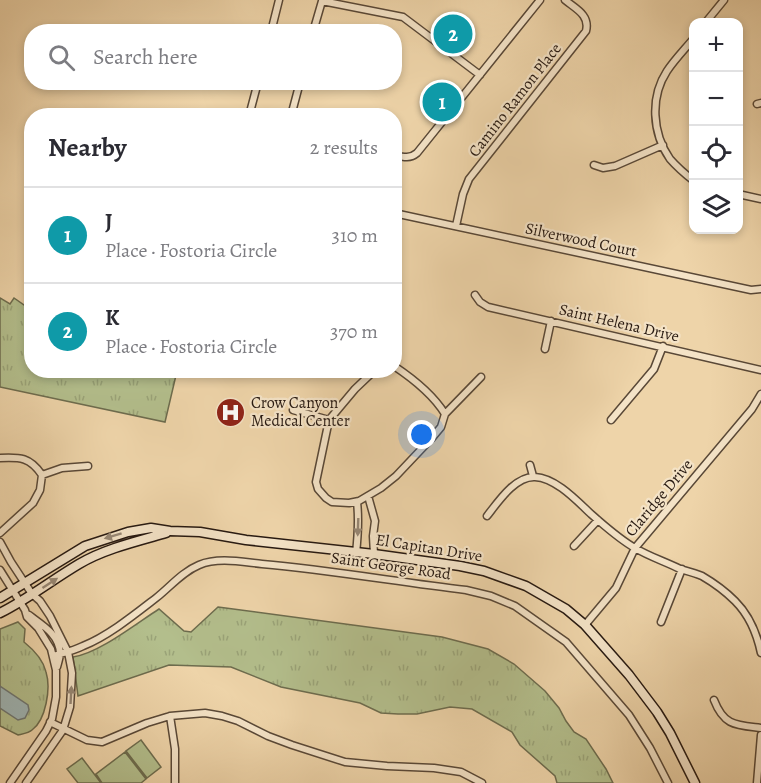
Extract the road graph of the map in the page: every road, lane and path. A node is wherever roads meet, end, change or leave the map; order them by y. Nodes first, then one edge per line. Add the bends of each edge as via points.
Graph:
1 (279, 0) edge
2 (540, 0) edge
3 (565, 0) edge
4 (724, 0) edge
5 (709, 18) edge
6 (273, 24) edge
7 (315, 24) edge
8 (689, 43) edge
9 (480, 75) junction
10 (256, 90) edge
11 (298, 90) edge
12 (251, 108) edge
13 (293, 108) edge
14 (663, 145) junction
15 (402, 157) edge
16 (594, 165) dead end
17 (692, 180) edge
18 (743, 195) edge
19 (761, 199) edge
20 (402, 215) edge
21 (456, 226) junction
22 (761, 289) edge
23 (475, 295) dead end
24 (551, 321) junction
25 (663, 346) junction
26 (545, 349) dead end
27 (761, 370) edge
28 (402, 371) edge
29 (481, 377) dead end
30 (367, 378) edge
31 (761, 394) edge
32 (293, 410) dead end
33 (445, 414) junction
34 (329, 420) junction
35 (611, 420) dead end
36 (0, 458) edge
37 (530, 465) dead end
38 (88, 466) dead end
39 (42, 475) junction
40 (533, 476) junction
41 (368, 496) junction
42 (357, 502) junction
43 (488, 516) dead end
44 (598, 520) junction
45 (170, 531) junction
46 (0, 533) edge
47 (0, 542) edge
48 (574, 546) dead end
49 (634, 548) junction
50 (356, 553) junction
51 (374, 554) junction
52 (682, 569) junction
53 (0, 570) edge
54 (25, 584) junction
55 (12, 591) junction
56 (32, 594) junction
57 (0, 598) edge
58 (19, 603) junction
59 (0, 613) edge
60 (661, 622) dead end
61 (585, 625) junction
62 (68, 652) junction
63 (761, 653) edge
64 (57, 655) junction
65 (714, 700) dead end
66 (170, 716) junction
67 (50, 722) junction
68 (761, 728) edge
69 (63, 730) junction
70 (761, 735) edge
71 (9, 783) edge
72 (26, 783) edge
73 (175, 783) edge
74 (482, 783) edge
75 (668, 783) edge
76 (695, 783) edge
77 (757, 783) edge

1 - 6 street
2 - 9 street
3 - 21 street, Camino Ramon Place via 586,17 586,31 469,179
4 - 5 street
7 - 9 street via 322,1 403,17
8 - 14 street via 659,90 656,127
9 - 15 street via 417,153
10 - 12 street
11 - 13 street
14 - 16 street via 615,166
14 - 17 street
18 - 19 street
20 - 21 street, Silverwood Court
21 - 22 street, Silverwood Court via 720,284
23 - 24 street, Saint Helena Drive via 488,307
24 - 25 street, Saint Helena Drive
24 - 26 street
25 - 27 street, Saint Helena Drive
25 - 35 street via 654,369
28 - 33 street
29 - 33 street
30 - 34 street
31 - 49 street, Claridge Drive
32 - 34 street
33 - 41 street via 431,439 396,476
34 - 42 street via 316,482 332,502
36 - 39 street via 27,460
37 - 40 street
38 - 39 street via 62,468
39 - 46 street via 33,503
40 - 43 street via 504,495
40 - 44 street via 563,489
41 - 42 street
41 - 51 street via 375,521
42 -> 50 street
44 - 48 street
44 - 49 street
45 - 50 street, El Capitan Drive
45 -> 54 street, El Capitan Drive via 151,528 100,540
56 -> 45 street, El Capitan Drive via 81,562
47 - 54 street
49 - 52 street
49 - 61 street, Claridge Drive via 616,588
50 - 51 street, El Capitan Drive
51 - 61 street, El Capitan Drive via 460,566 507,578 566,609
52 - 60 street
52 - 63 street via 718,586 736,602 751,623
53 - 55 street
54 - 55 street, El Capitan Drive
54 - 56 street
55 - 57 street, El Capitan Drive
55 - 58 street
56 - 58 street, El Capitan Drive
56 - 62 street via 50,616
58 - 59 street, El Capitan Drive
58 - 64 street
61 - 76 street, El Capitan Drive via 657,712
62 - 64 street, Saint George Road
69 -> 62 street via 70,707 72,674
62 - 75 street, Saint George Road via 127,620 203,563 286,566 466,590 515,606 566,642 629,715
64 - 67 street via 56,697
65 - 68 street via 718,711 735,725
66 - 69 street via 102,742
66 - 73 street
66 - 74 street via 222,716 345,762 461,772
67 - 69 street
67 - 71 street
69 - 72 street
70 - 77 street

